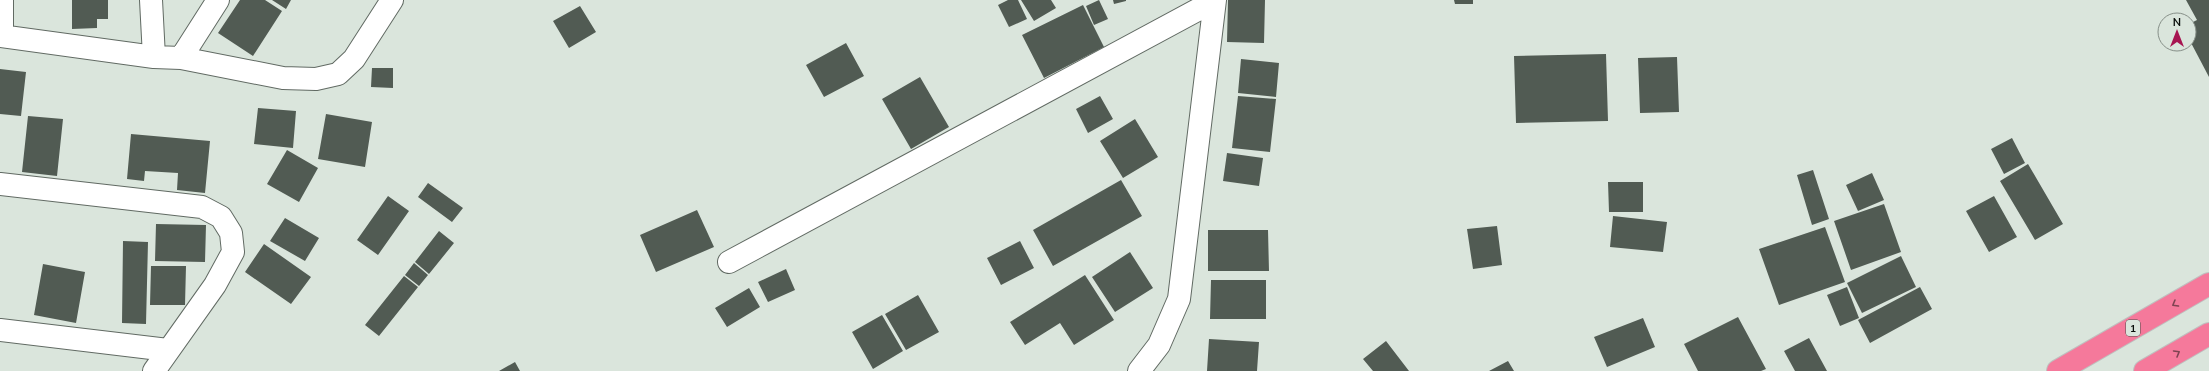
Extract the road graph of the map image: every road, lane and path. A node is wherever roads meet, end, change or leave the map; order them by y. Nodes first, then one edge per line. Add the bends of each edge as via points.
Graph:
1 (2, 0) edge
2 (151, 0) edge
3 (218, 0) edge
4 (392, 0) edge
5 (1215, 1) edge
6 (1, 36) edge
7 (154, 57) junction
8 (181, 58) junction
9 (0, 184) edge
10 (728, 262) dead end
11 (2209, 284) edge
12 (0, 330) edge
13 (2209, 334) edge
14 (168, 350) junction
15 (154, 371) edge
16 (1139, 371) edge
17 (2058, 371) edge
18 (2145, 371) edge

1 - 6 street
2 - 7 street
3 - 8 street
4 - 8 street via 354,59 338,74 316,79 284,78
5 - 10 street
5 - 16 street via 1179,299 1160,345
6 - 7 street
7 - 8 street
9 - 14 street via 202,207 221,217 231,233 232,252 215,285
11 -> 17 highway, 1
12 - 14 street
18 -> 13 highway
14 - 15 street

